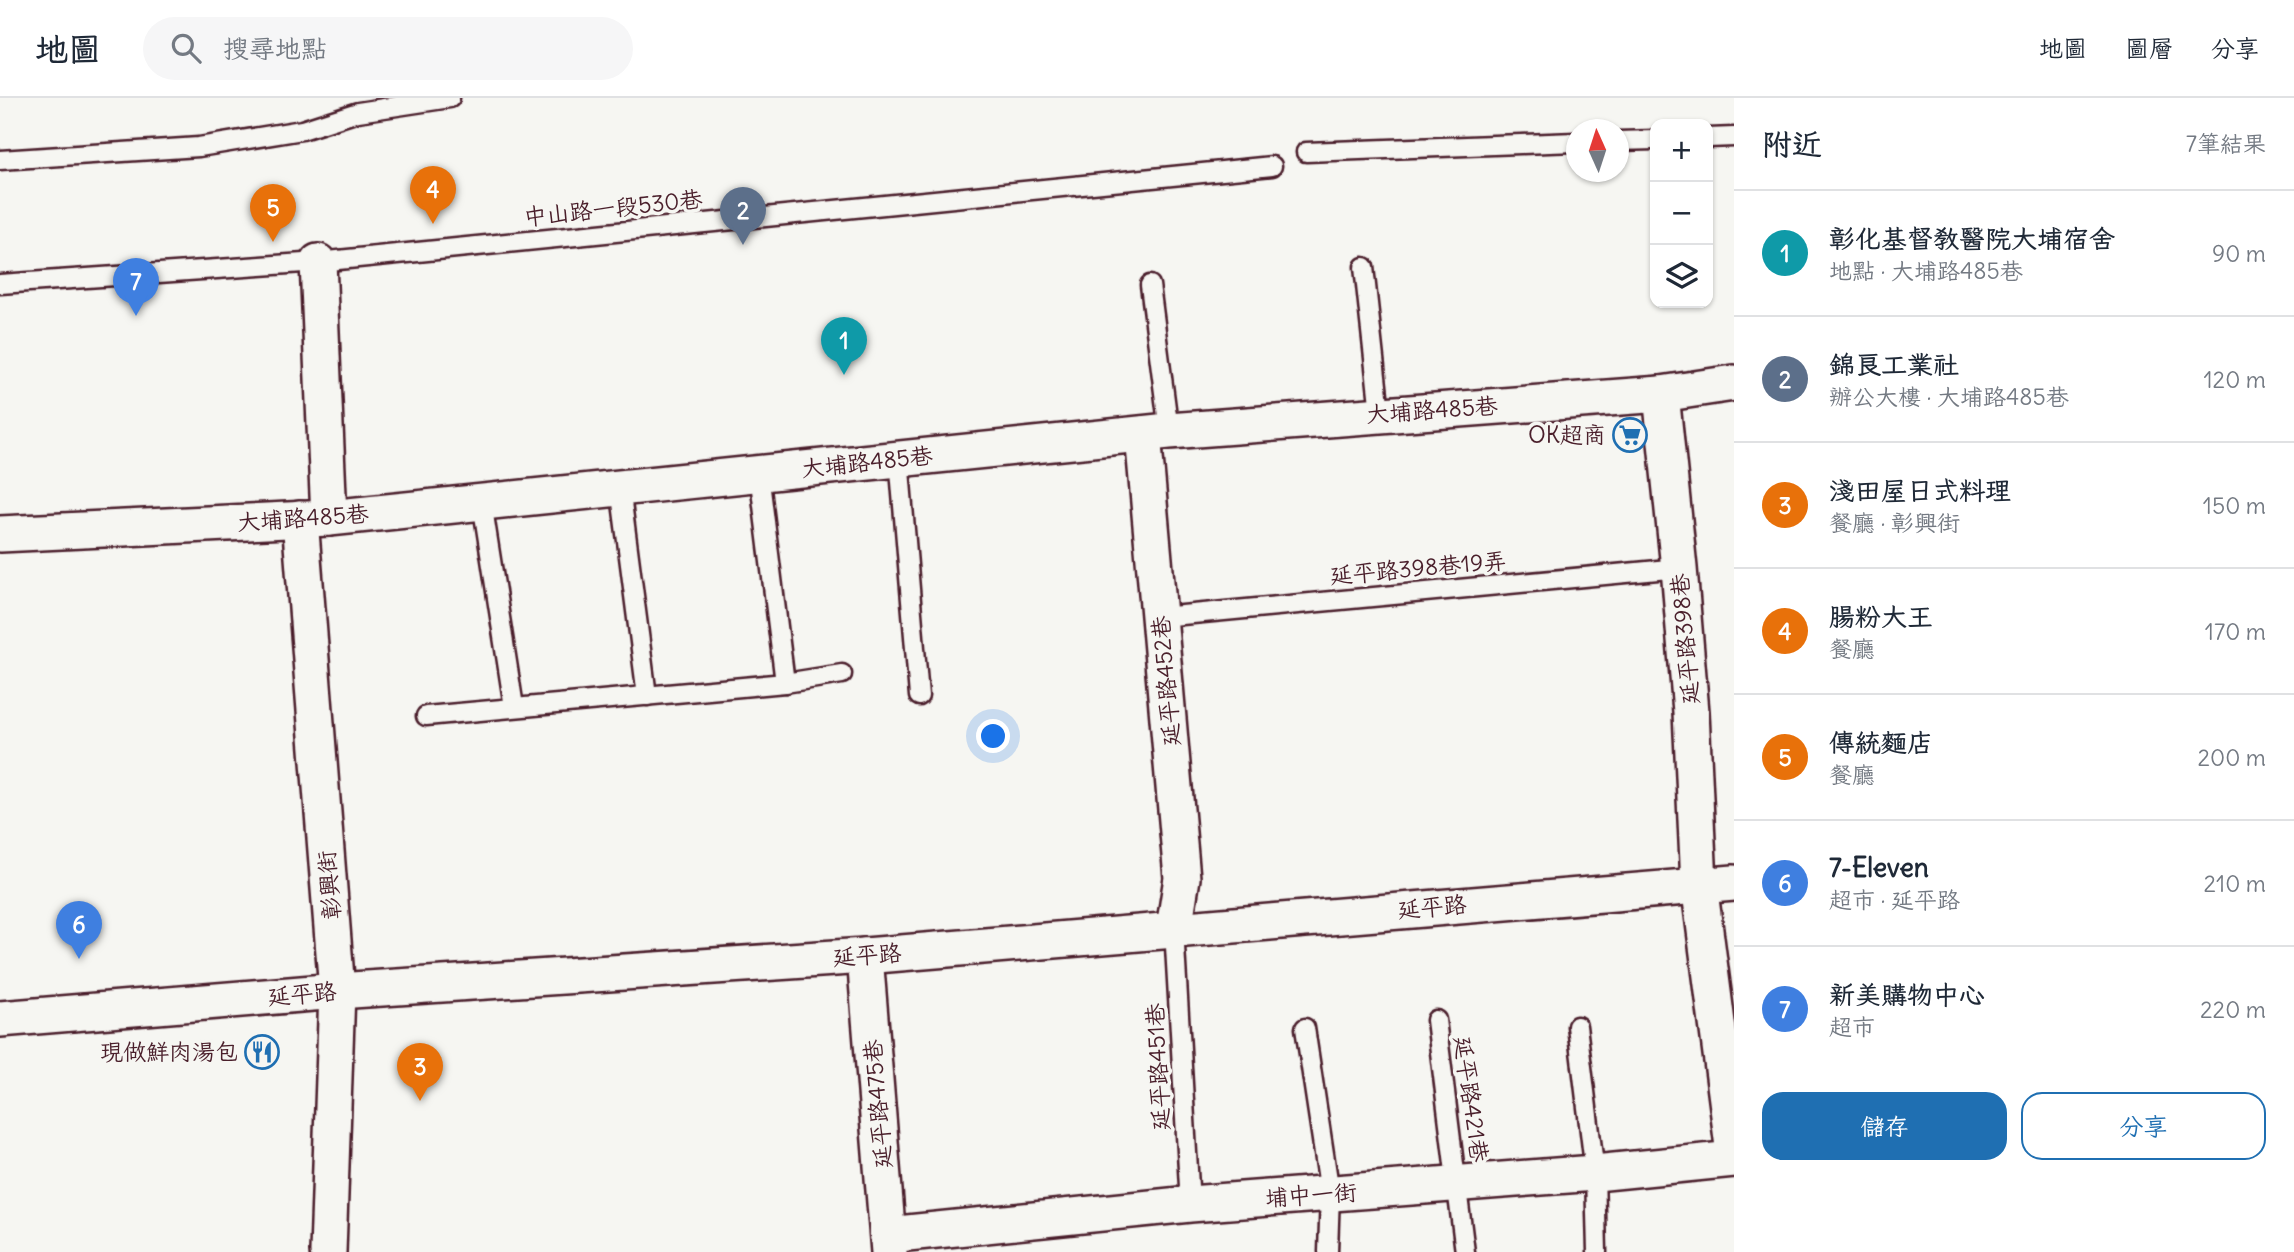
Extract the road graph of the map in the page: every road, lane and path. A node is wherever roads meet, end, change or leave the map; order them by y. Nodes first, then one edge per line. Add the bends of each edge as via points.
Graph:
1 (450, 98) edge
2 (1734, 137) edge
3 (1713, 138) edge
4 (1650, 140) edge
5 (1629, 141) edge
6 (1566, 142) edge
7 (1306, 152) dead end
8 (0, 160) edge
9 (1272, 166) dead end
10 (318, 262) junction
11 (1364, 267) dead end
12 (0, 284) edge
13 (1150, 285) dead end
14 (1734, 383) edge
15 (1661, 394) junction
16 (1380, 413) junction
17 (1156, 432) junction
18 (899, 458) junction
19 (759, 473) junction
20 (620, 487) junction
21 (482, 502) junction
22 (314, 519) junction
23 (0, 534) edge
24 (1679, 568) junction
25 (1161, 617) junction
26 (842, 674) dead end
27 (785, 684) junction
28 (648, 696) junction
29 (919, 696) dead end
30 (514, 707) junction
31 (426, 716) dead end
32 (1734, 883) edge
33 (1699, 884) junction
34 (1174, 929) junction
35 (865, 956) junction
36 (337, 991) junction
37 (0, 1019) edge
38 (1436, 1020) dead end
39 (1577, 1026) dead end
40 (1305, 1028) dead end
41 (1734, 1154) edge
42 (1734, 1159) edge
43 (1595, 1173) junction
44 (1458, 1184) junction
45 (1330, 1193) junction
46 (1190, 1203) junction
47 (889, 1243) edge
48 (328, 1252) edge
49 (1328, 1252) edge
50 (1465, 1252) edge
51 (1597, 1252) edge

1 - 8 lane via 358,112 302,130 199,147
2 - 3 lane
4 - 5 lane
6 - 7 lane
9 - 10 lane, 中山路一段530巷
10 - 12 lane, 中山路一段530巷
10 - 22 street, 彰興街
11 - 16 lane
13 - 17 lane
14 - 15 street, 大埔路485巷
15 - 16 street, 大埔路485巷
15 - 24 street, 延平路398巷
16 - 17 street, 大埔路485巷
17 - 18 street, 大埔路485巷
17 - 25 street, 延平路452巷
18 - 19 street, 大埔路485巷
18 - 29 lane
19 - 20 street, 大埔路485巷
19 - 27 lane
20 - 21 street, 大埔路485巷
20 - 28 lane
21 - 22 street, 大埔路485巷
21 - 30 lane
22 - 23 street, 大埔路485巷
22 - 36 street, 彰興街
24 - 25 lane, 延平路398巷19弄
24 - 33 street, 延平路398巷
25 - 34 street, 延平路452巷 via 1182,878
26 - 27 lane
27 - 28 lane
28 - 30 lane
30 - 31 lane
32 - 33 street, 延平路
33 - 34 street, 延平路
33 - 41 street, 延平路398巷
34 - 35 street, 延平路
34 - 46 lane, 延平路451巷
35 - 36 street, 延平路
35 - 47 street, 延平路475巷
36 - 37 street, 延平路
36 - 48 street, 彰興街
38 - 44 lane, 延平路421巷
39 - 43 lane
40 - 45 lane
42 - 43 street, 埔中一街
43 - 44 street, 埔中一街
43 - 51 lane
44 - 45 street, 埔中一街
44 - 50 lane, 延平路421巷
45 - 46 street, 埔中一街
45 - 49 lane
46 - 47 street, 埔中一街

